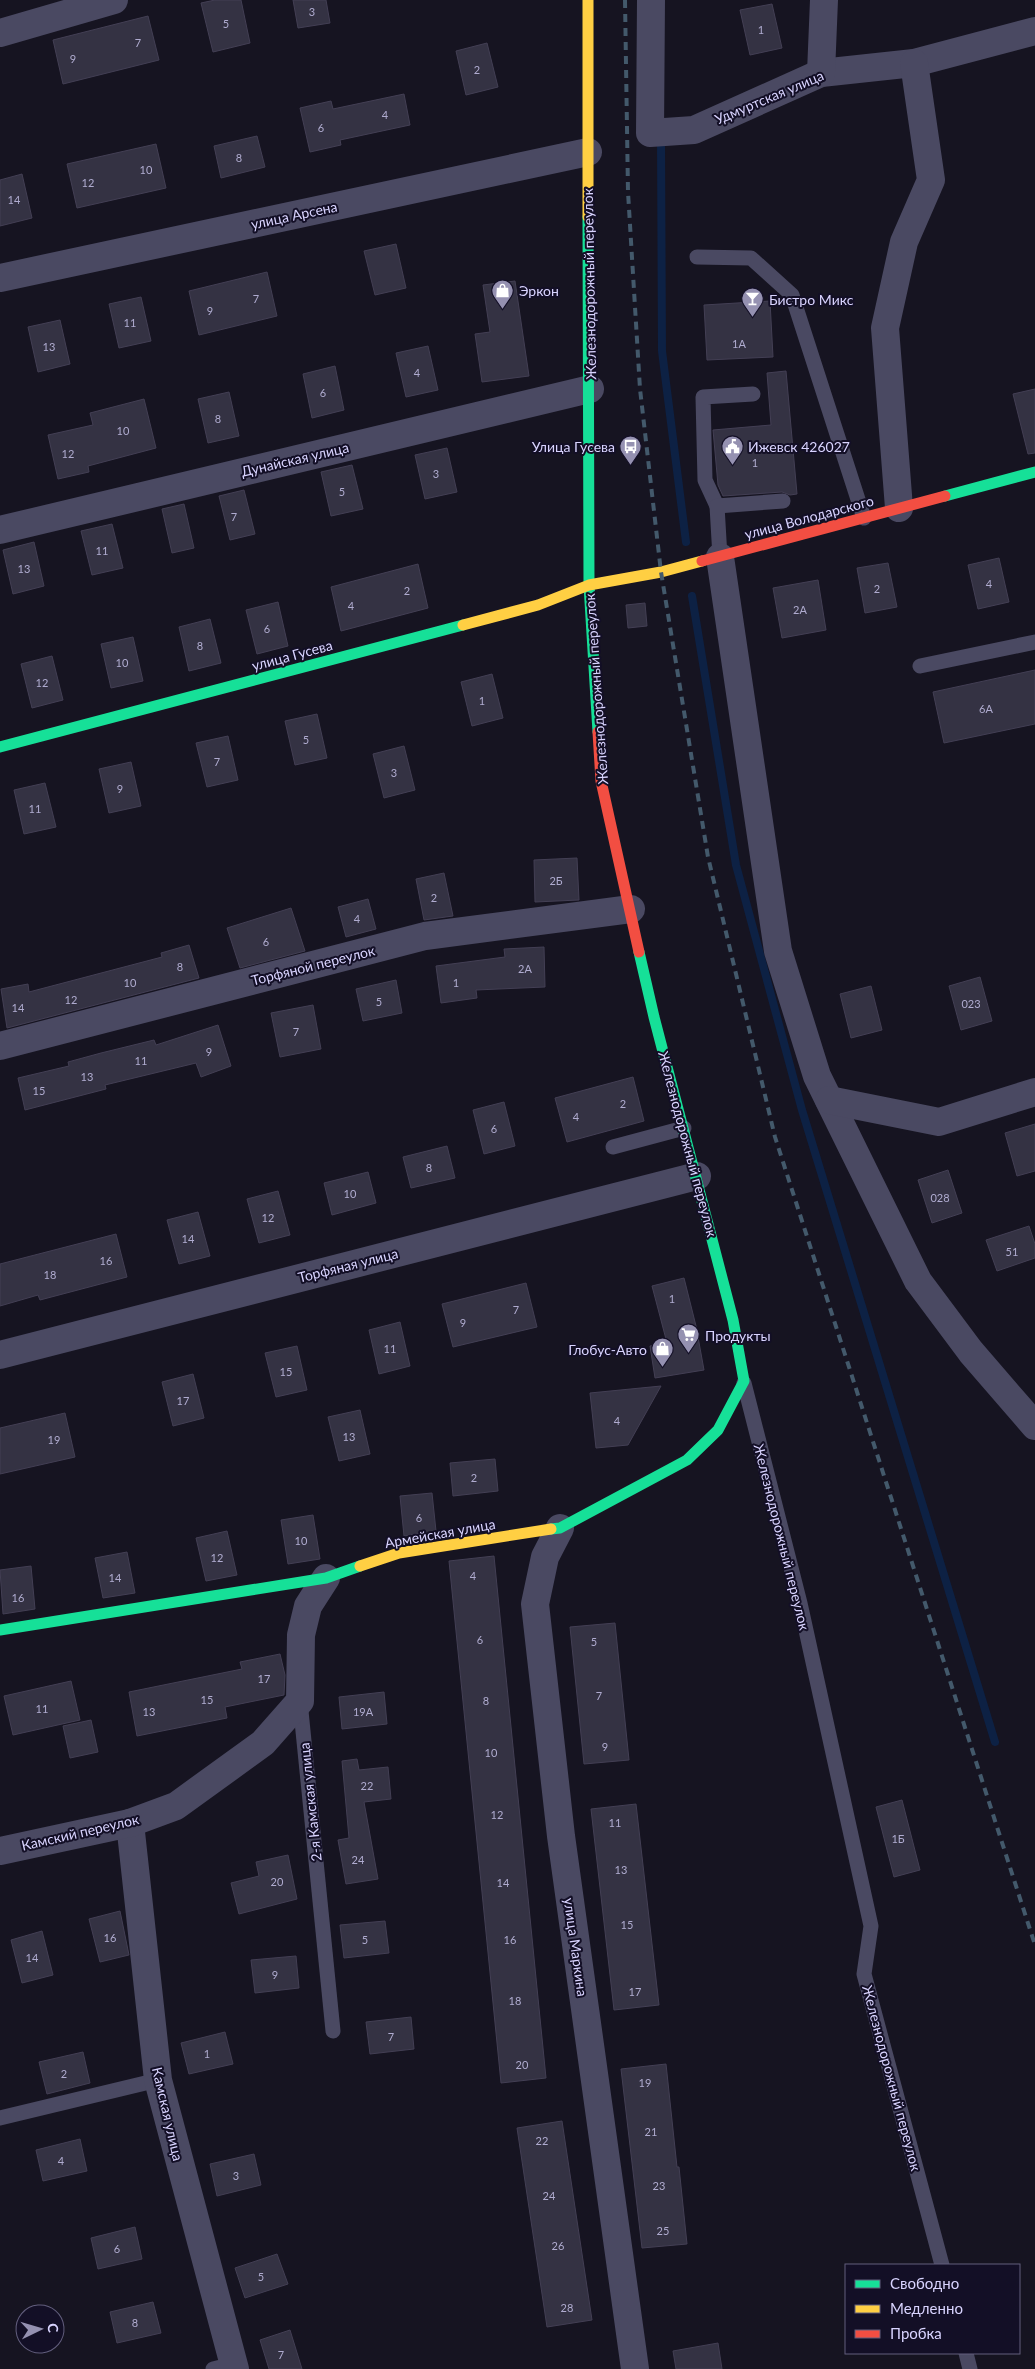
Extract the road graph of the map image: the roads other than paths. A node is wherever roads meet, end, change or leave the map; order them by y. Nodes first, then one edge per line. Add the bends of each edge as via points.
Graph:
1 (114, 0) edge
2 (588, 0) edge
3 (651, 0) edge
4 (824, 0) edge
5 (1035, 31) edge
6 (0, 33) edge
7 (914, 63) junction
8 (821, 73) junction
9 (588, 152) junction
10 (697, 257) dead end
11 (0, 278) edge
12 (590, 388) junction
13 (753, 394) dead end
14 (1035, 472) edge
15 (783, 500) dead end
16 (716, 506) junction
17 (900, 508) junction
18 (864, 518) junction
19 (0, 530) edge
20 (720, 557) junction
21 (589, 585) junction
22 (1035, 642) edge
23 (920, 666) dead end
24 (0, 747) edge
25 (631, 909) junction
26 (0, 1046) edge
27 (1035, 1092) edge
28 (829, 1100) junction
29 (684, 1128) junction
30 (613, 1147) dead end
31 (697, 1176) junction
32 (0, 1355) edge
33 (744, 1382) junction
34 (1035, 1426) edge
35 (560, 1528) junction
36 (326, 1578) junction
37 (0, 1630) edge
38 (300, 1701) junction
39 (130, 1823) junction
40 (0, 1851) edge
41 (333, 2031) dead end
42 (158, 2080) junction
43 (0, 2118) edge
44 (942, 2264) edge
45 (966, 2354) edge
46 (227, 2367) edge
47 (635, 2369) edge
48 (970, 2369) edge

1 - 6 street
2 - 9 street, Железнодорожный переулок
3 - 8 street, Удмуртская улица via 650,133 694,130
4 - 8 street
5 - 7 street, Удмуртская улица
7 - 8 street, Удмуртская улица
7 - 17 street via 931,180 904,242 886,328
9 - 11 street, улица Арсена
9 - 12 street, Железнодорожный переулок
10 - 18 lane via 751,258 792,295
12 - 19 street, Дунайская улица
12 - 21 street, Железнодорожный переулок
13 - 16 lane via 703,397 706,480
14 - 17 street, улица Володарского
15 - 16 lane
16 - 20 lane
17 - 18 street, улица Володарского
18 - 20 street, улица Володарского
20 - 21 street, улица Володарского
20 - 28 street via 778,951 817,1076
21 - 24 street, улица Гусева via 538,605
21 - 25 street, Железнодорожный переулок via 601,780
22 - 23 lane
25 - 26 street, Торфяной переулок via 425,936
25 - 29 street, Железнодорожный переулок via 654,1017
27 - 28 street via 939,1122
28 - 34 street via 918,1280 971,1352
29 - 30 lane
29 - 31 street, Железнодорожный переулок
31 - 32 street, Торфяная улица
31 - 33 street, Железнодорожный переулок via 733,1320
33 - 35 street, Армейская улица via 718,1430 687,1460
33 - 44 lane, Железнодорожный переулок via 800,1603 872,1926 864,1974
35 - 36 street, Армейская улица via 399,1553
35 - 47 street, улица Маркина via 545,1557 535,1604 561,1836
36 - 37 street, Армейская улица
36 - 38 street, 2-я Камская улица via 308,1606 301,1635
38 - 39 street, Камский переулок via 263,1743 176,1806
38 - 41 lane, 2-я Камская улица
39 - 40 street, Камский переулок
39 - 42 street, Камская улица
42 - 43 lane
42 - 46 street, Камская улица
45 - 48 lane

